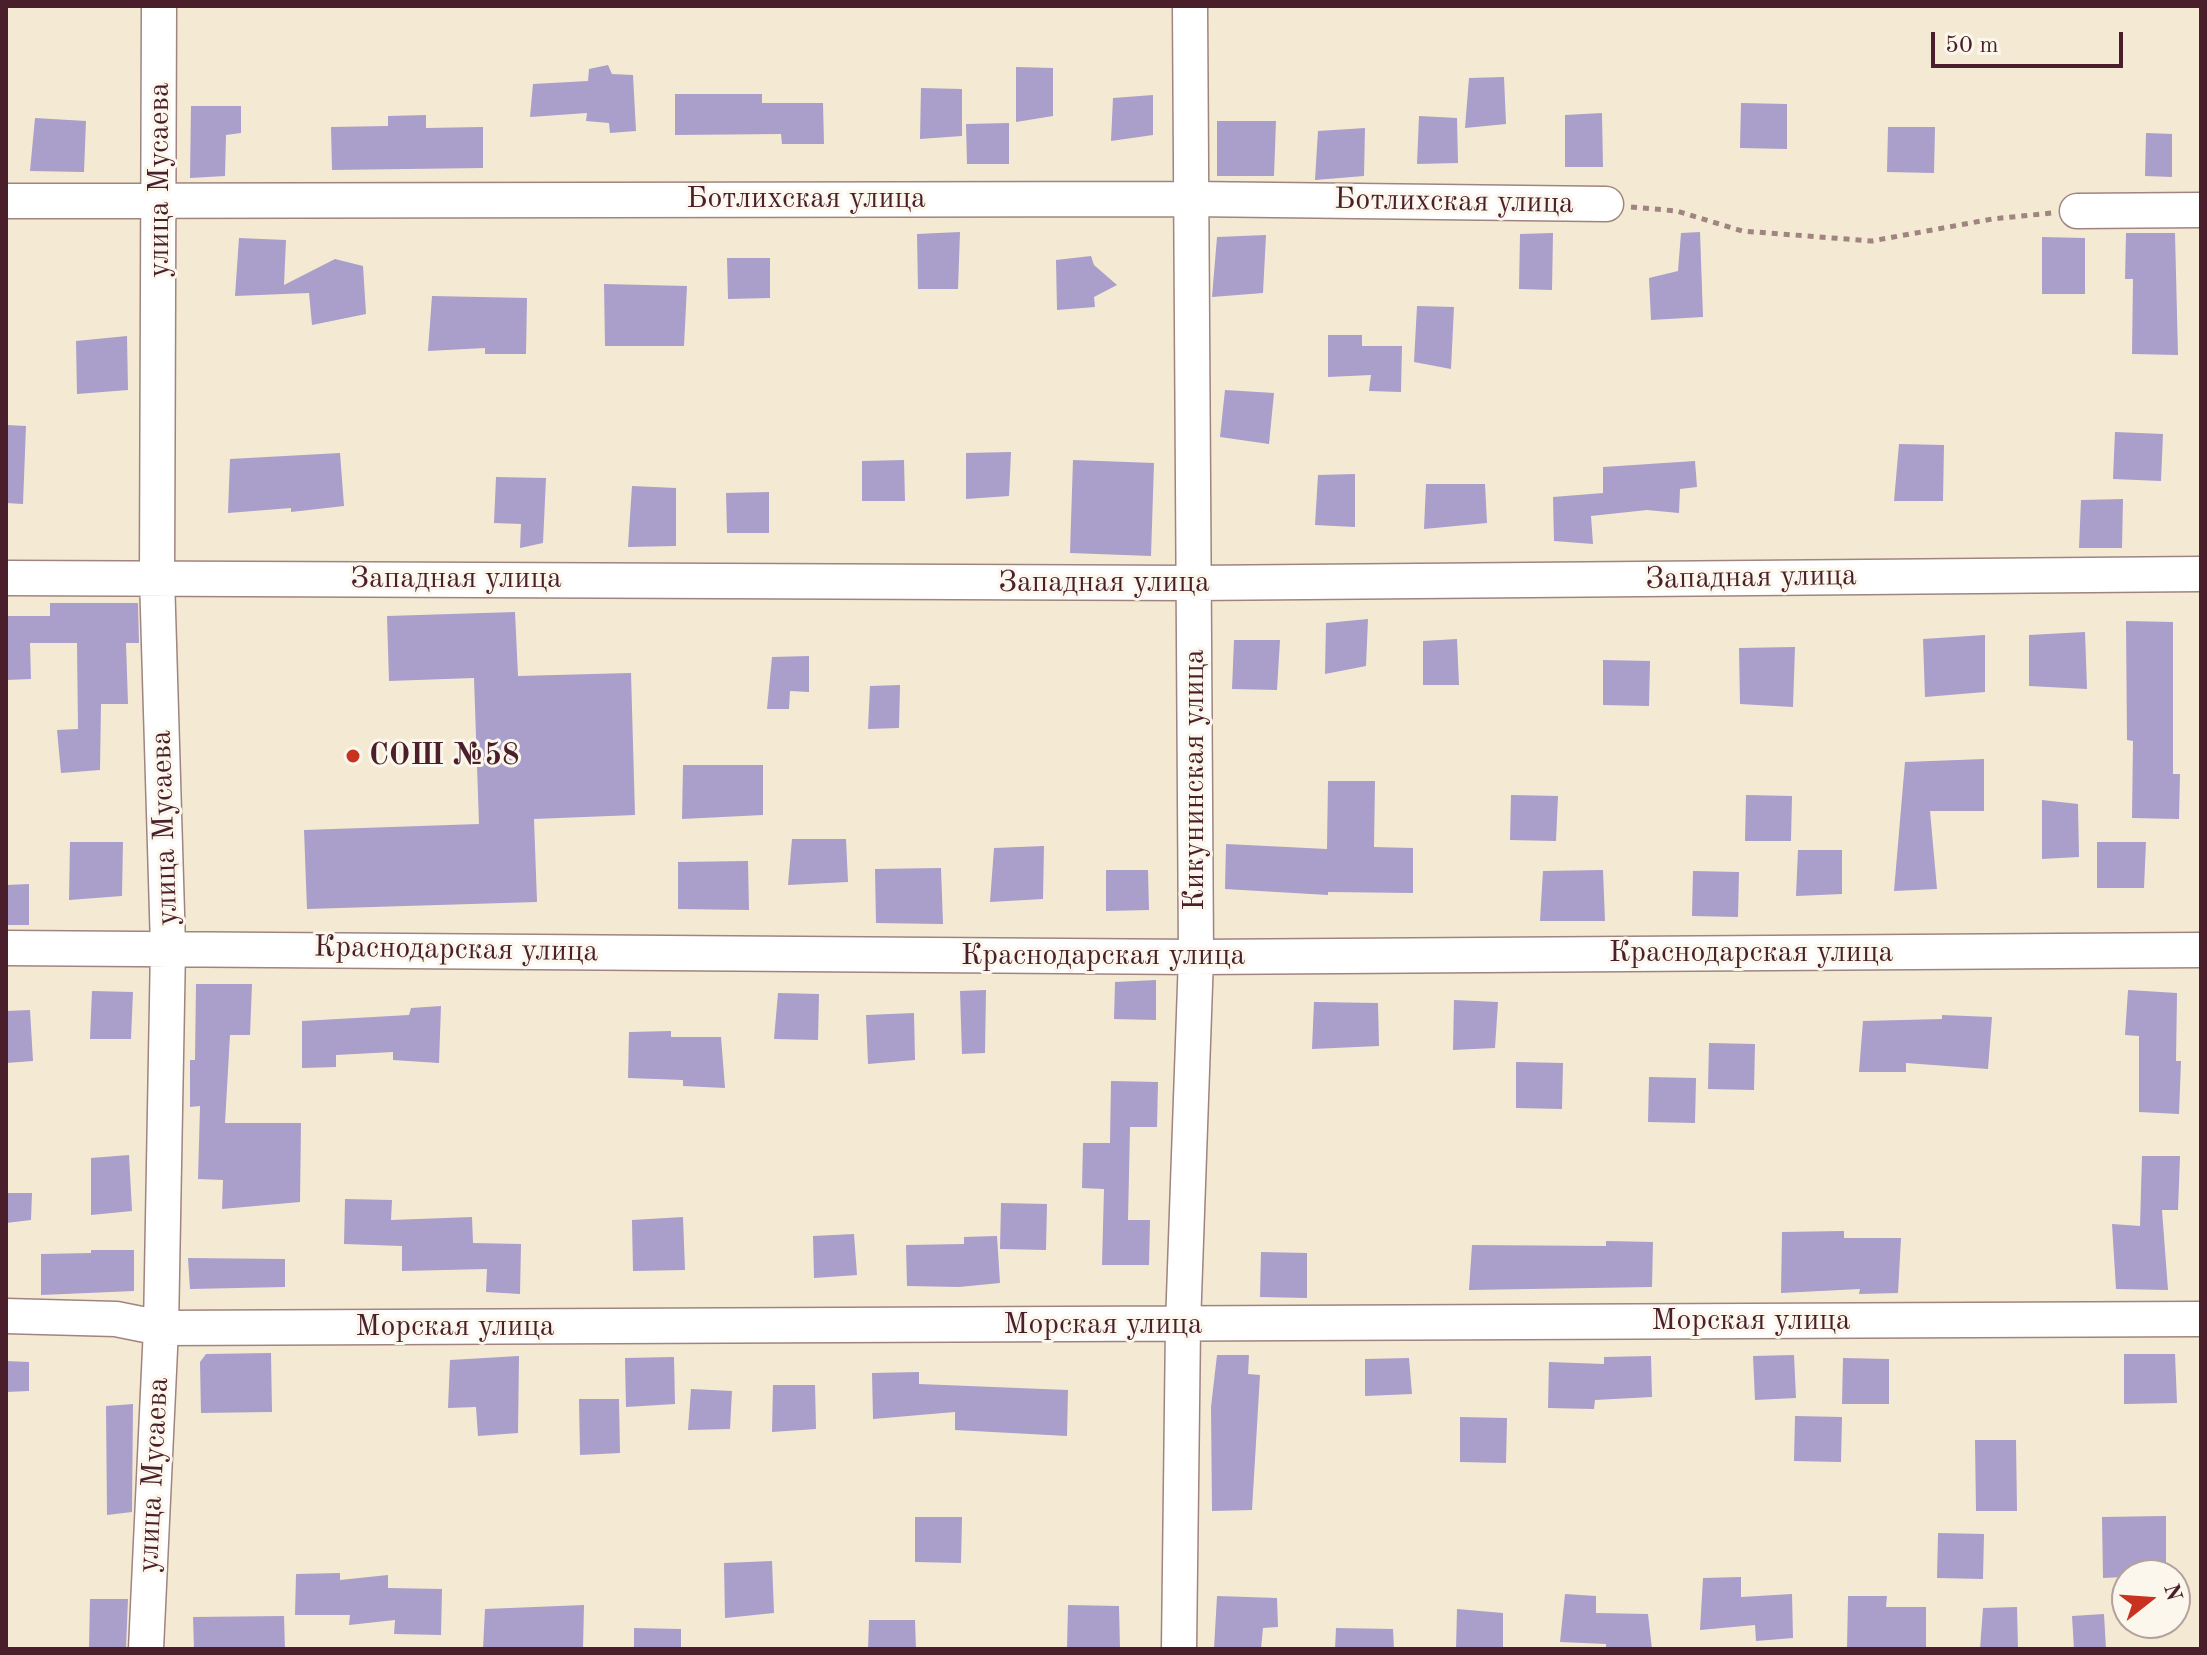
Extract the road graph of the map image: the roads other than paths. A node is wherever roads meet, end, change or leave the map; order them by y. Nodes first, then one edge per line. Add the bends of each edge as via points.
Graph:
1 (159, 6) edge
2 (1190, 6) edge
3 (161, 199) junction
4 (1191, 199) junction
5 (6, 201) edge
6 (1606, 204) road end
7 (2201, 210) edge
8 (2077, 211) road end
9 (2201, 574) edge
10 (157, 577) junction
11 (6, 578) edge
12 (1194, 583) junction
13 (168, 947) junction
14 (6, 948) edge
15 (2201, 950) edge
16 (1196, 957) junction
17 (6, 1316) edge
18 (2201, 1319) edge
19 (1183, 1325) junction
20 (161, 1328) junction
21 (146, 1649) edge
22 (1179, 1649) edge

1 - 3 street, улица Мусаева
2 - 4 street, Кикунинская улица
3 - 4 street, Ботлихская улица
3 - 5 street, Ботлихская улица
3 - 10 street, улица Мусаева
4 - 6 street, Ботлихская улица
4 - 12 street, Кикунинская улица
7 - 8 street
9 - 12 street, Западная улица
10 - 11 street, Западная улица
10 - 12 street, Западная улица
10 - 13 street, улица Мусаева
12 - 16 street, Кикунинская улица
13 - 14 street, Краснодарская улица
13 - 16 street, Краснодарская улица
13 - 20 street, улица Мусаева
15 - 16 street, Краснодарская улица
16 - 19 street, Кикунинская улица
17 - 20 street, Морская улица via 116,1319
18 - 19 street, Морская улица
19 - 20 street, Морская улица
19 - 22 street, Кикунинская улица
20 - 21 street, улица Мусаева

